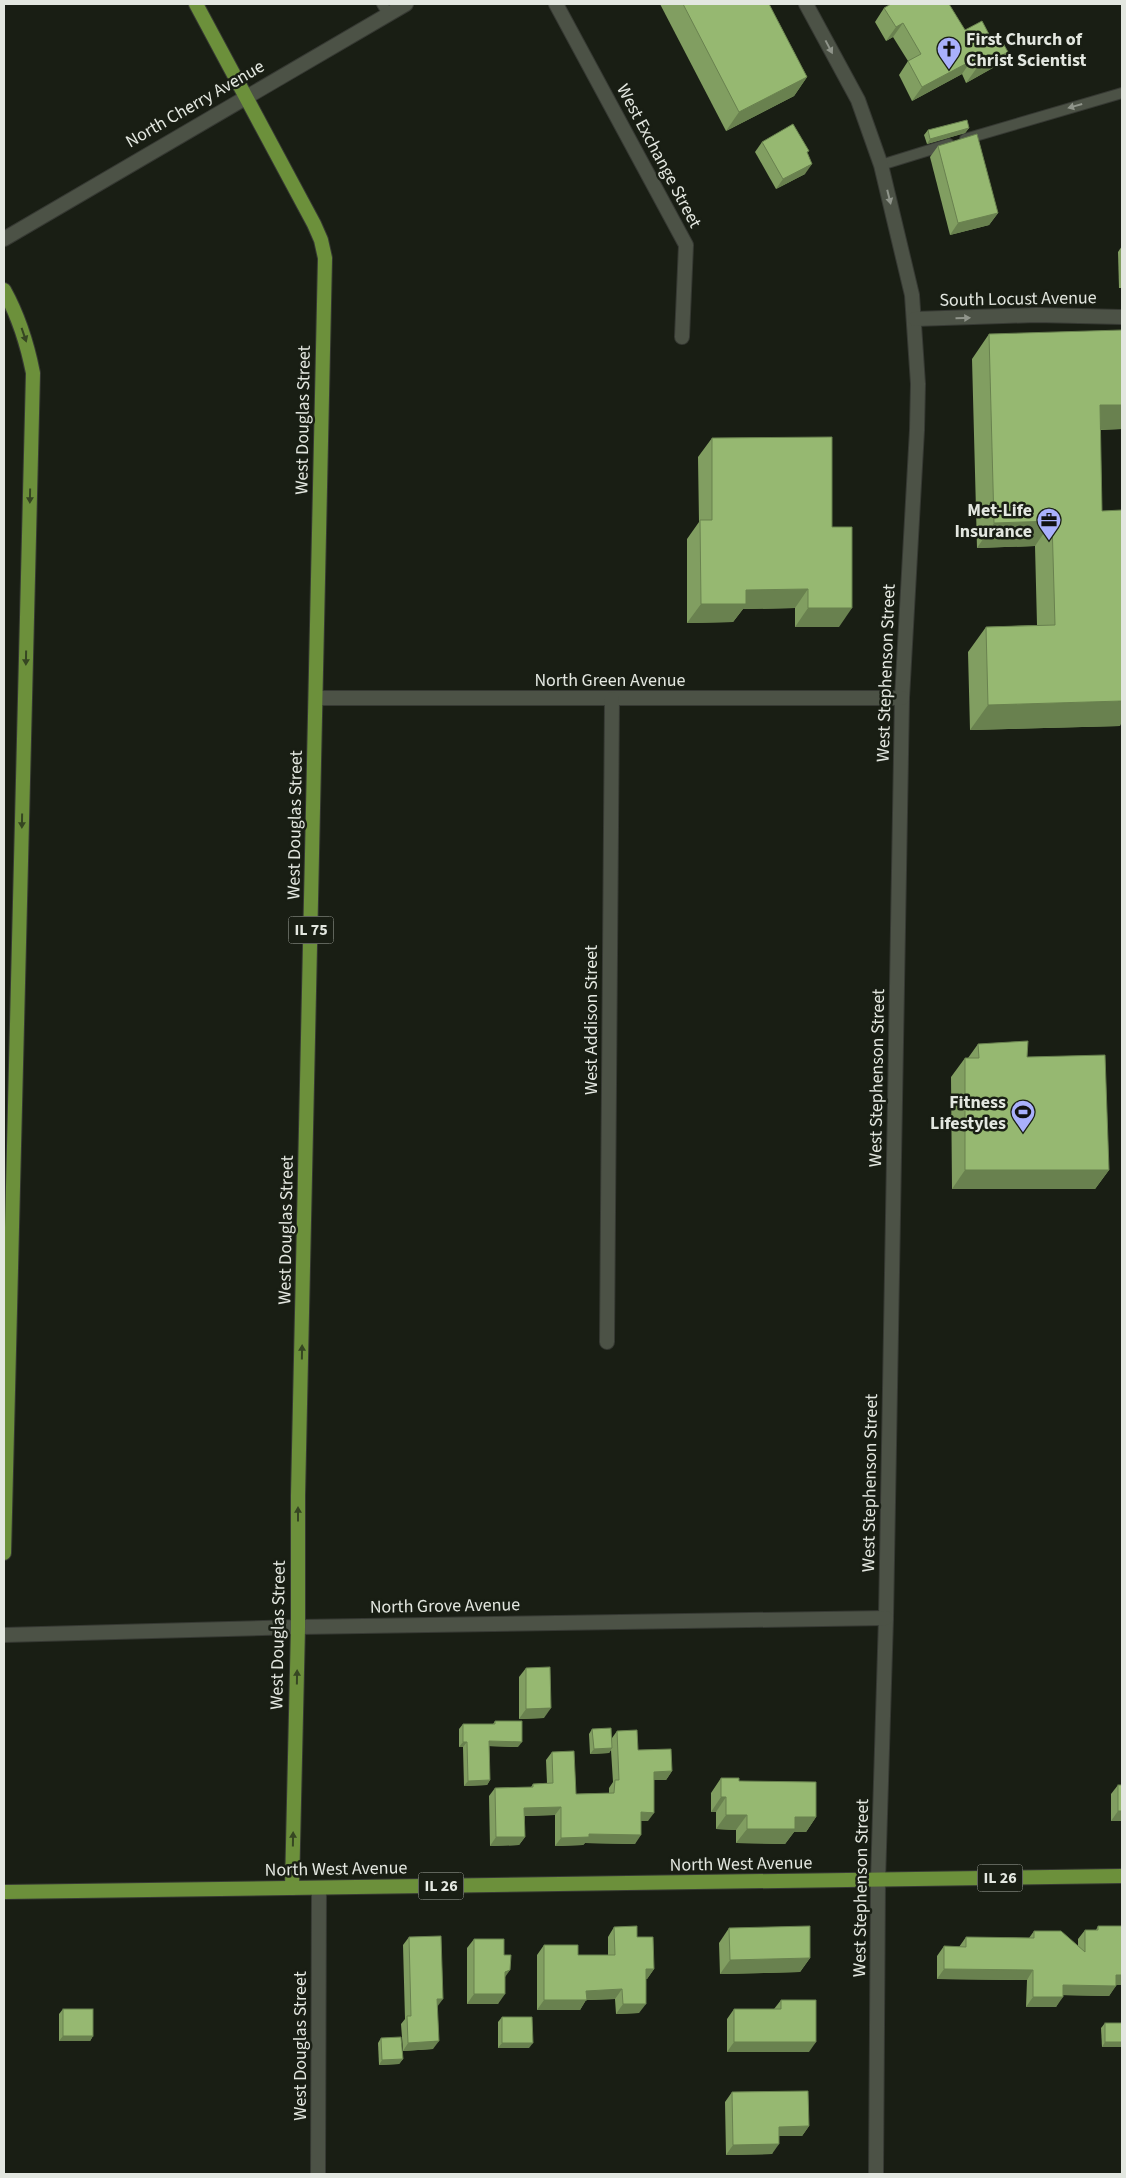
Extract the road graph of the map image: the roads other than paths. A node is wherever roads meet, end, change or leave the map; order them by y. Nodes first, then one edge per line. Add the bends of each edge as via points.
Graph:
1 (196, 4) edge
2 (406, 4) edge
3 (556, 4) edge
4 (806, 4) edge
5 (385, 9) edge
6 (1122, 92) edge
7 (246, 96) junction
8 (881, 165) junction
9 (4, 239) edge
10 (4, 290) edge
11 (1122, 317) edge
12 (915, 319) junction
13 (682, 337) dead end
14 (317, 698) junction
15 (902, 698) junction
16 (612, 699) junction
17 (607, 1342) dead end
18 (4, 1553) edge
19 (886, 1618) junction
20 (298, 1627) junction
21 (4, 1635) edge
22 (1122, 1876) edge
23 (878, 1880) junction
24 (292, 1888) junction
25 (319, 1888) junction
26 (4, 1892) edge
27 (318, 2174) edge
28 (876, 2174) edge

1 - 7 main road, West Douglas Street / IL 75
2 - 5 street, North Cherry Avenue
3 - 13 street, West Exchange Street via 686,245
4 -> 8 street, West Stephenson Street via 858,100
5 - 7 street, North Cherry Avenue
6 -> 8 lane
7 - 9 street, North Cherry Avenue
7 - 14 main road, West Douglas Street / IL 75 via 314,224 324,258
8 -> 12 street, West Stephenson Street
10 -> 18 main road via 26,339 33,373
12 -> 11 street, South Locust Avenue via 1036,315
12 - 15 street, West Stephenson Street via 917,430
14 - 16 street, North Green Avenue
20 -> 14 main road, West Douglas Street / IL 75 via 298,1496
15 - 16 street, North Green Avenue
15 - 19 street, West Stephenson Street
16 - 17 street, West Addison Street
19 - 20 street, North Grove Avenue
19 - 23 street, West Stephenson Street
20 - 21 street, North Grove Avenue
24 -> 20 main road, West Douglas Street / IL 75
22 - 23 main road, IL 26
23 - 25 main road, North West Avenue / IL 26
23 - 28 street, West Stephenson Street
24 - 25 main road, North West Avenue / IL 26
24 - 26 main road, North West Avenue / IL 26
25 - 27 street, West Douglas Street

